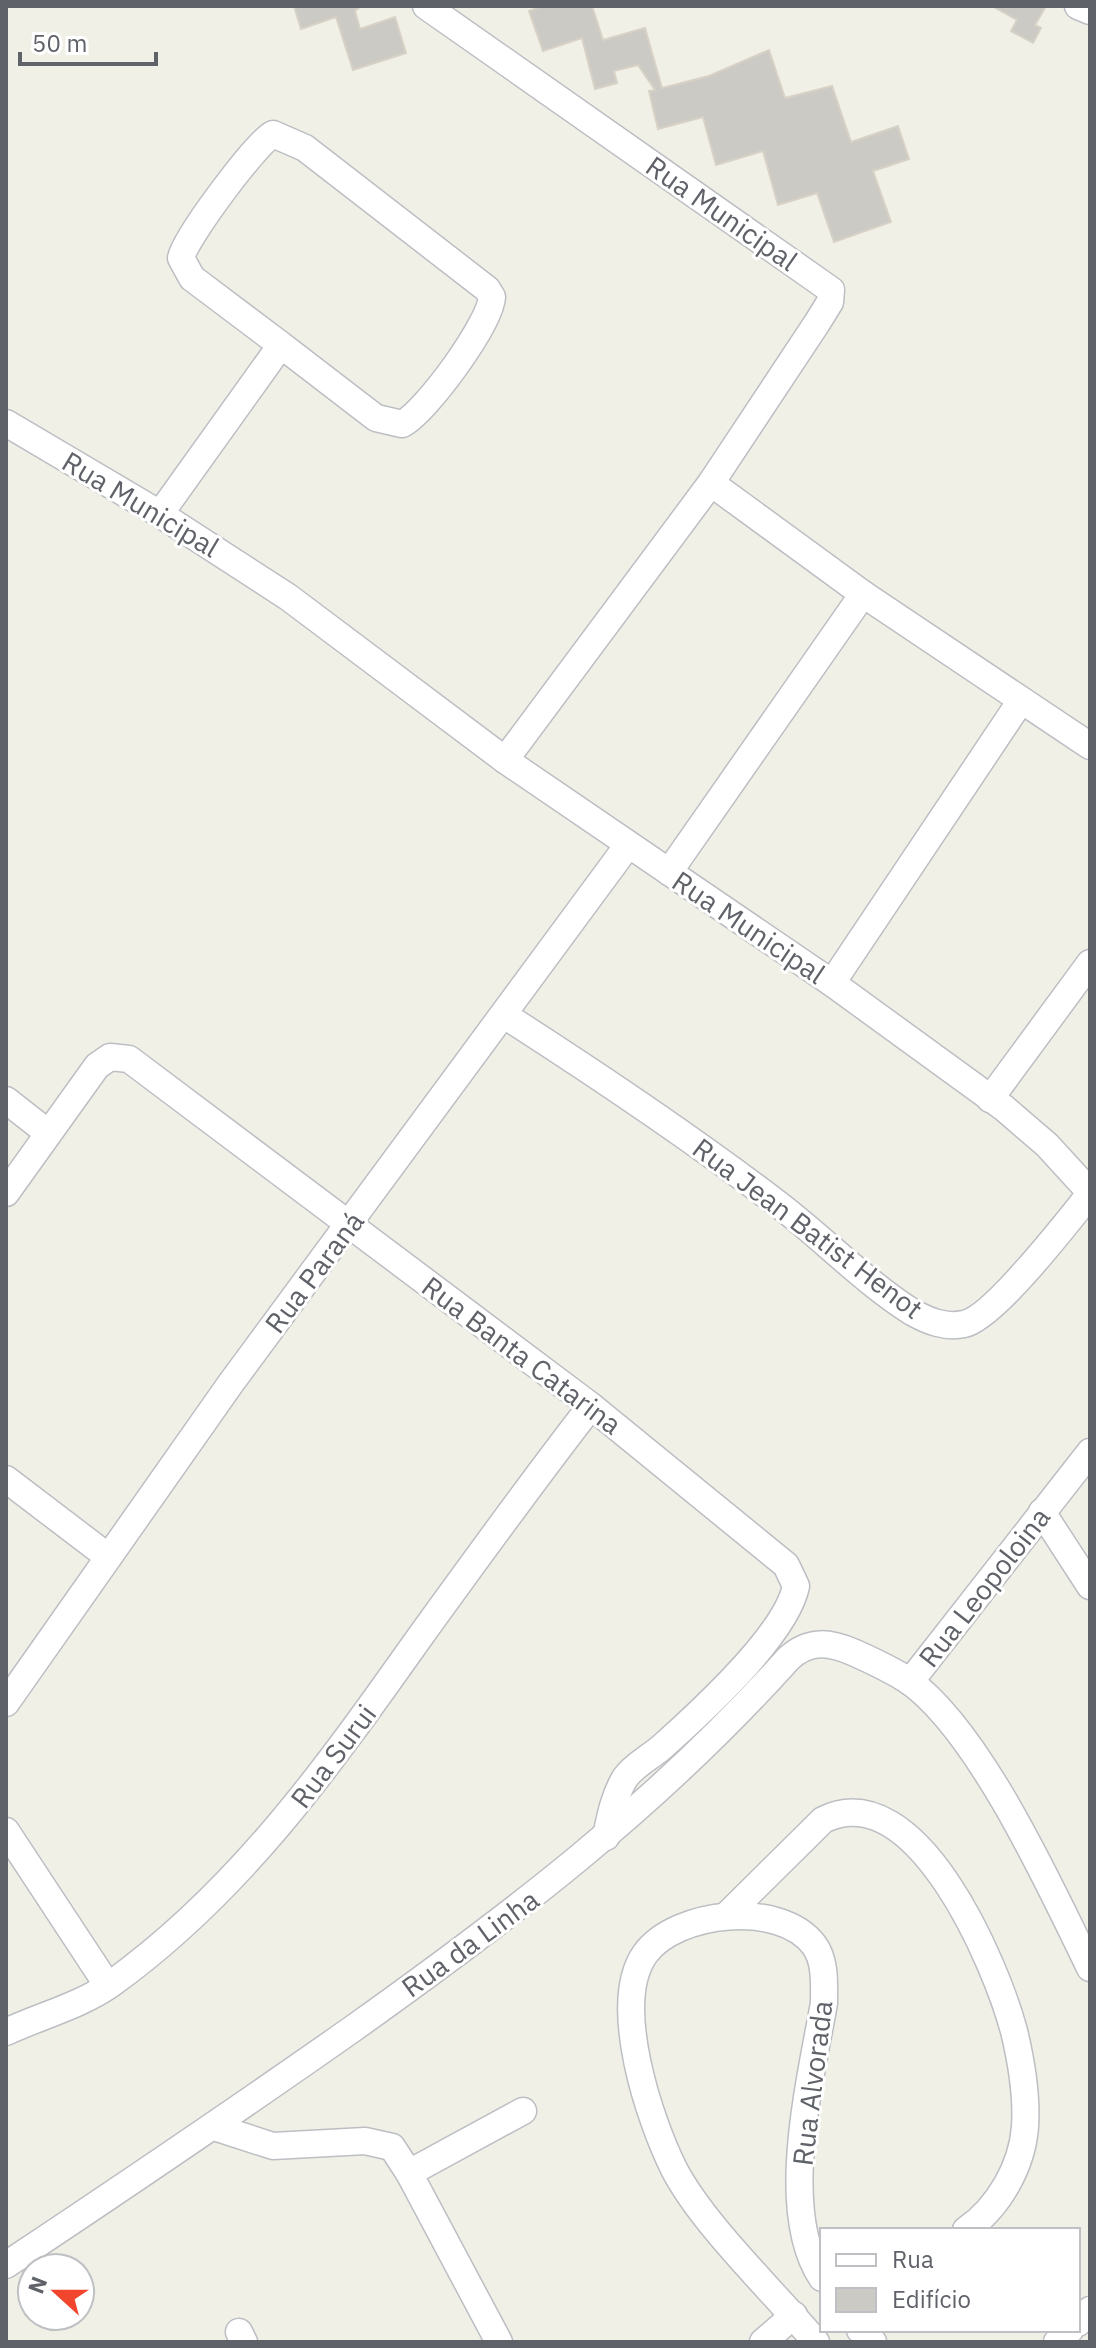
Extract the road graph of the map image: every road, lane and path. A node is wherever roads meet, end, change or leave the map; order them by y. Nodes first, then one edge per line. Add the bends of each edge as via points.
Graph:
1 (426, 6) edge
2 (1078, 6) edge
3 (1090, 11) edge
4 (281, 345) junction
5 (6, 423) edge
6 (711, 483) junction
7 (160, 514) junction
8 (863, 594) junction
9 (1020, 702) junction
10 (1090, 746) edge
11 (505, 760) junction
12 (628, 845) junction
13 (669, 872) junction
14 (1090, 963) edge
15 (832, 983) junction
16 (504, 1015) junction
17 (990, 1099) junction
18 (6, 1100) edge
19 (48, 1133) junction
20 (6, 1193) edge
21 (1090, 1193) edge
22 (349, 1224) junction
23 (591, 1406) junction
24 (1090, 1452) edge
25 (6, 1479) edge
26 (1042, 1512) junction
27 (107, 1556) junction
28 (1090, 1586) edge
29 (910, 1682) junction
30 (6, 1703) edge
31 (6, 1831) edge
32 (606, 1837) junction
33 (726, 1916) junction
34 (1090, 1968) edge
35 (108, 1986) junction
36 (6, 2032) edge
37 (523, 2111) dead end
38 (214, 2127) junction
39 (409, 2173) junction
40 (968, 2228) edge
41 (6, 2265) edge
42 (820, 2273) edge
43 (794, 2315) junction
44 (499, 2342) edge
45 (763, 2342) edge
46 (816, 2342) edge

1 - 6 street, Rua Municipal via 831,290 817,323
2 - 3 street
4 - 4 street via 376,418 402,424 412,419 450,370 489,309 491,294 305,148 273,134 197,227 181,258 192,278
4 - 7 street
5 - 7 street, Rua Municipal
6 - 8 street
6 - 11 street, Rua Municipal
7 - 11 street, Rua Municipal via 288,597
8 - 9 street
8 - 13 street
9 - 10 street
9 - 15 street
11 - 12 street, Rua Municipal
12 - 13 street, Rua Municipal
12 - 16 street, Rua Paraná
13 - 15 street, Rua Municipal
14 - 17 street
15 - 17 street, Rua Municipal
16 - 21 street, Rua Jean Batist Henot via 665,1120 904,1306 941,1324 968,1323 979,1316 1016,1281
16 - 22 street, Rua Paraná
17 - 21 street, Rua Municipal via 1026,1125
18 - 19 street
19 - 20 street, Rua Banta Catarina
19 - 22 street, Rua Banta Catarina via 104,1059 129,1059
22 - 23 street, Rua Banta Catarina
22 - 27 street, Rua Paraná
23 - 32 street, Rua Banta Catarina via 781,1559 796,1586 787,1614 762,1645 694,1717 626,1777
23 - 35 street, Rua Surui via 293,1811 192,1920
24 - 26 street, Rua Leopoloina
25 - 27 street
26 - 28 street
26 - 29 street, Rua Leopoloina
27 - 30 street, Rua Paraná
29 - 32 street, Rua da Linha via 843,1647 822,1643 797,1650 716,1736
29 - 34 street, Rua Leopoloina via 985,1770
31 - 35 street
32 - 38 street, Rua da Linha via 473,1943
33 - 40 street via 823,1820 843,1812 863,1813 904,1833 955,1894 992,1965 1014,2032 1025,2109 1022,2150 1014,2169 1002,2193
33 - 42 street, Rua Alvorada via 783,1923 807,1938 820,1958 824,2003 800,2190 804,2230
33 - 43 street, Rua Alvorada via 670,1933 645,1954 634,1991 636,2062 661,2142 689,2193
35 - 36 street, Rua Surui
37 - 39 street
38 - 39 street via 273,2146 380,2143 392,2147
38 - 41 street, Rua da Linha
39 - 44 street
43 - 45 street
43 - 46 street, Rua Alvorada

